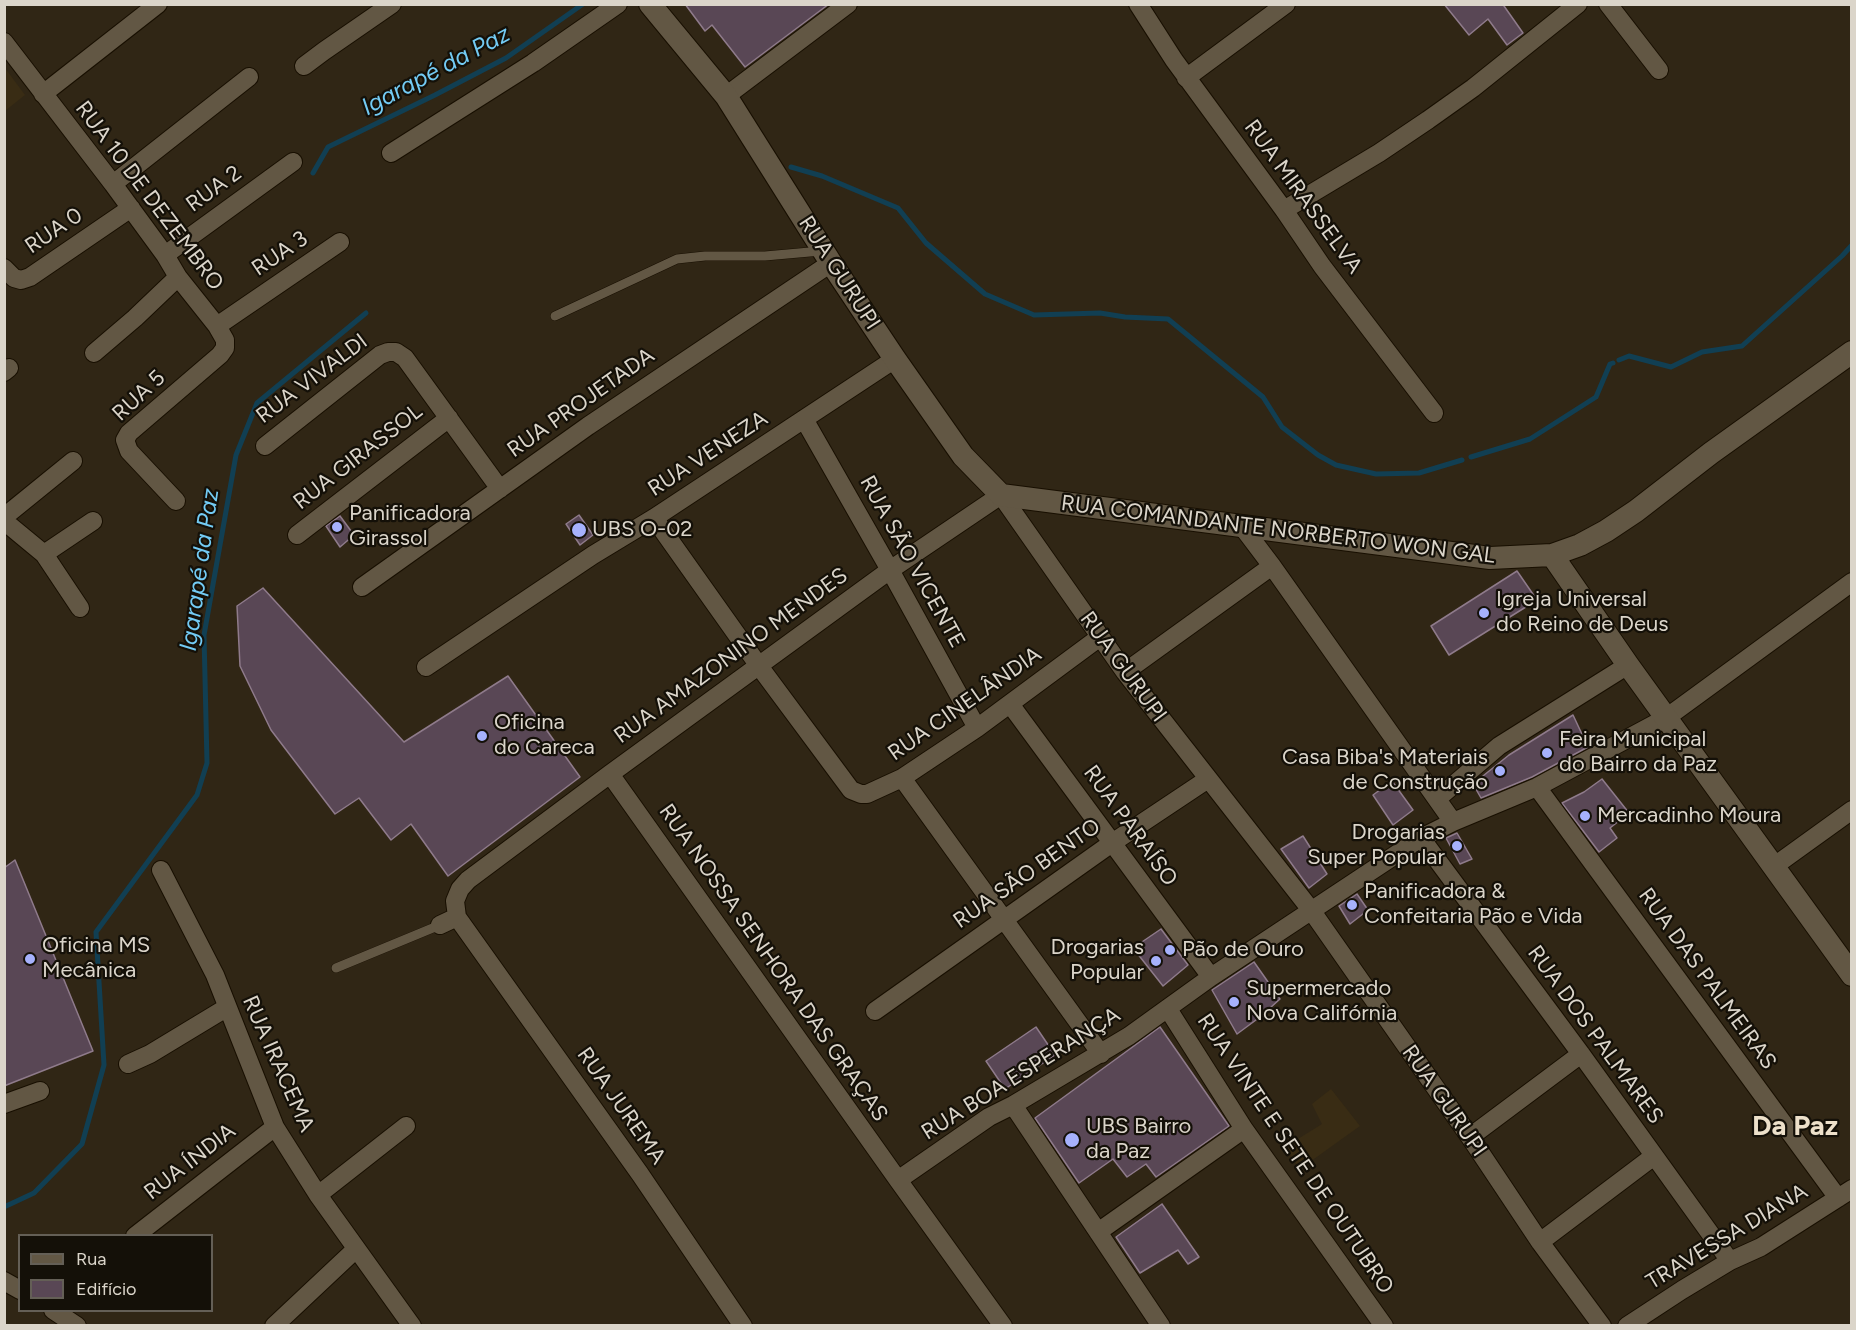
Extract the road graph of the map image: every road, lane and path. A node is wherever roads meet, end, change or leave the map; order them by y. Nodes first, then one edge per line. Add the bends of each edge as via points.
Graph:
1 (158, 4) edge
2 (392, 4) edge
3 (618, 4) edge
4 (650, 4) edge
5 (848, 4) edge
6 (1138, 4) edge
7 (1287, 4) edge
8 (1578, 4) edge
9 (1608, 4) edge
10 (4, 42) edge
11 (304, 66) dead end
12 (1659, 70) dead end
13 (249, 77) dead end
14 (1186, 78) junction
15 (43, 94) junction
16 (726, 96) junction
17 (391, 153) dead end
18 (293, 162) dead end
19 (112, 184) junction
20 (131, 208) junction
21 (1284, 210) junction
22 (340, 242) dead end
23 (165, 255) junction
24 (827, 257) junction
25 (4, 268) edge
26 (178, 277) junction
27 (555, 316) dead end
28 (217, 326) junction
29 (1851, 352) edge
30 (94, 353) dead end
31 (895, 359) junction
32 (1434, 413) dead end
33 (449, 418) junction
34 (804, 419) junction
35 (265, 446) dead end
36 (73, 461) dead end
37 (500, 489) junction
38 (1001, 495) junction
39 (176, 501) dead end
40 (654, 518) junction
41 (4, 519) edge
42 (93, 521) dead end
43 (1241, 525) junction
44 (297, 535) dead end
45 (44, 554) junction
46 (1552, 555) junction
47 (1272, 566) junction
48 (890, 570) junction
49 (1851, 582) edge
50 (362, 587) dead end
51 (80, 609) dead end
52 (1100, 637) junction
53 (1628, 665) junction
54 (759, 666) junction
55 (426, 667) dead end
56 (1125, 672) junction
57 (1010, 704) junction
58 (1666, 718) junction
59 (977, 728) junction
60 (610, 774) junction
61 (902, 778) junction
62 (1208, 780) junction
63 (1537, 788) junction
64 (1437, 799) junction
65 (1851, 810) edge
66 (1453, 822) junction
67 (1420, 838) junction
68 (1113, 843) junction
69 (1773, 867) junction
70 (160, 870) dead end
71 (1311, 910) junction
72 (457, 917) junction
73 (1005, 919) junction
74 (440, 925) joint
75 (336, 968) dead end
76 (1851, 975) edge
77 (1211, 977) junction
78 (226, 1008) junction
79 (1168, 1010) junction
80 (875, 1011) dead end
81 (1101, 1054) junction
82 (1581, 1054) junction
83 (128, 1064) dead end
84 (40, 1091) dead end
85 (4, 1104) edge
86 (1013, 1105) junction
87 (406, 1126) dead end
88 (275, 1127) junction
89 (1244, 1129) junction
90 (1470, 1137) junction
91 (1654, 1156) junction
92 (898, 1180) junction
93 (1844, 1193) edge
94 (318, 1195) junction
95 (1098, 1232) junction
96 (138, 1234) edge
97 (1540, 1242) junction
98 (356, 1249) junction
99 (1730, 1261) junction
100 (4, 1281) edge
101 (18, 1289) edge
102 (55, 1312) edge
103 (77, 1326) edge
104 (274, 1326) edge
105 (412, 1326) edge
106 (743, 1326) edge
107 (1003, 1326) edge
108 (1161, 1326) edge
109 (1384, 1326) edge
110 (1602, 1326) edge
111 (1627, 1326) edge

1 - 15 street, RUA 10 DE DEZEMBRO
2 - 11 street
3 - 17 street
4 - 16 street, RUA GURUPI
5 - 16 street
6 - 14 street, RUA MIRASSELVA
7 - 14 street
8 - 21 street via 1428,120
9 - 12 street
10 - 15 street, RUA 10 DE DEZEMBRO
13 - 19 street
14 - 21 street, RUA MIRASSELVA
15 - 19 street, RUA 10 DE DEZEMBRO
16 - 24 street, RUA GURUPI
18 - 23 street, RUA 2
19 - 20 street, RUA 10 DE DEZEMBRO
20 - 23 street, RUA 10 DE DEZEMBRO
20 - 25 street, RUA 0 via 30,277 14,278
21 - 32 street, RUA MIRASSELVA
22 - 28 street, RUA 3
23 - 26 street, RUA 10 DE DEZEMBRO
24 - 27 lane via 677,259
24 - 31 street, RUA GURUPI
24 - 37 street, RUA PROJETADA
26 - 28 street, RUA 10 DE DEZEMBRO
26 - 30 street
28 - 39 street, RUA 5 via 225,340 220,355 125,440 129,451
29 - 46 street, RUA COMANDANTE NORBERTO WON GAL via 1636,511 1606,531
31 - 34 street, RUA VENEZA
31 - 38 street, RUA GURUPI via 963,456
33 - 35 street, RUA VIVALDI via 405,358 388,351
33 - 37 street, RUA VIVALDI
33 - 44 street, RUA GIRASSOL
34 - 40 street, RUA VENEZA
34 - 48 street, RUA SÃO VICENTE
36 - 41 street
37 - 50 street, RUA PROJETADA
38 - 43 street, RUA COMANDANTE NORBERTO WON GAL
38 - 48 street, RUA AMAZONINO MENDES
38 - 52 street, RUA GURUPI
40 - 54 street
40 - 55 street, RUA VENEZA
41 - 45 street
42 - 45 street
43 - 46 street, RUA COMANDANTE NORBERTO WON GAL via 1490,558
43 - 47 street
45 - 51 street
46 - 53 street
47 - 56 street
47 - 64 street
48 - 54 street, RUA AMAZONINO MENDES
48 - 59 street, RUA SÃO VICENTE
49 - 58 street, RUA BOA ESPERANÇA
52 - 56 street, RUA GURUPI
52 - 57 street, RUA CINELÂNDIA
53 - 58 street
53 - 64 street via 1499,746
54 - 60 street, RUA AMAZONINO MENDES
54 - 61 street, RUA CINELÂNDIA via 851,790 867,794
56 - 62 street, RUA GURUPI
57 - 59 street, RUA CINELÂNDIA
57 - 68 street, RUA PARAÍSO
58 - 63 street, RUA BOA ESPERANÇA
58 - 69 street
59 - 61 street, RUA CINELÂNDIA
60 - 72 street, RUA AMAZONINO MENDES via 468,880 455,901
60 - 92 street, RUA NOSSA SENHORA DAS GRAÇAS
61 - 73 street
62 - 68 street, RUA SÃO BENTO
62 - 71 street, RUA GURUPI
63 - 66 street, RUA BOA ESPERANÇA
63 - 93 street, RUA DAS PALMEIRAS
64 - 66 street
65 - 69 street
66 - 67 street, RUA BOA ESPERANÇA
67 - 71 street, RUA BOA ESPERANÇA
67 - 82 street, RUA DOS PALMARES
68 - 73 street, RUA SÃO BENTO
68 - 77 street, RUA PARAÍSO
69 - 76 street
70 - 78 street, RUA IRACEMA via 215,975
71 - 77 street, RUA BOA ESPERANÇA
71 - 90 street, RUA GURUPI
72 - 74 street
72 - 106 street, RUA JUREMA
73 - 80 street, RUA SÃO BENTO
73 - 81 street
74 - 75 lane
77 - 79 street, RUA BOA ESPERANÇA
78 - 83 street
78 - 88 street, RUA IRACEMA
79 - 81 street, RUA BOA ESPERANÇA
79 - 89 street, RUA VINTE E SETE DE OUTUBRO
81 - 86 street, RUA BOA ESPERANÇA
82 - 90 street
82 - 91 street, RUA DOS PALMARES
84 - 85 street
86 - 92 street, RUA BOA ESPERANÇA
86 - 95 street
87 - 94 street
88 - 94 street, RUA IRACEMA
88 - 96 street, RUA ÍNDIA
89 - 95 street
89 - 109 street, RUA VINTE E SETE DE OUTUBRO
90 - 97 street, RUA GURUPI
91 - 97 street
91 - 99 street, RUA DOS PALMARES
92 - 107 street, RUA NOSSA SENHORA DAS GRAÇAS
93 - 99 street, TRAVESSA DIANA via 1761,1247
94 - 98 street, RUA IRACEMA
95 - 108 street
97 - 110 street, RUA GURUPI
98 - 104 street
98 - 105 street, RUA IRACEMA
99 - 111 street, TRAVESSA DIANA
100 - 101 street
102 - 103 street

